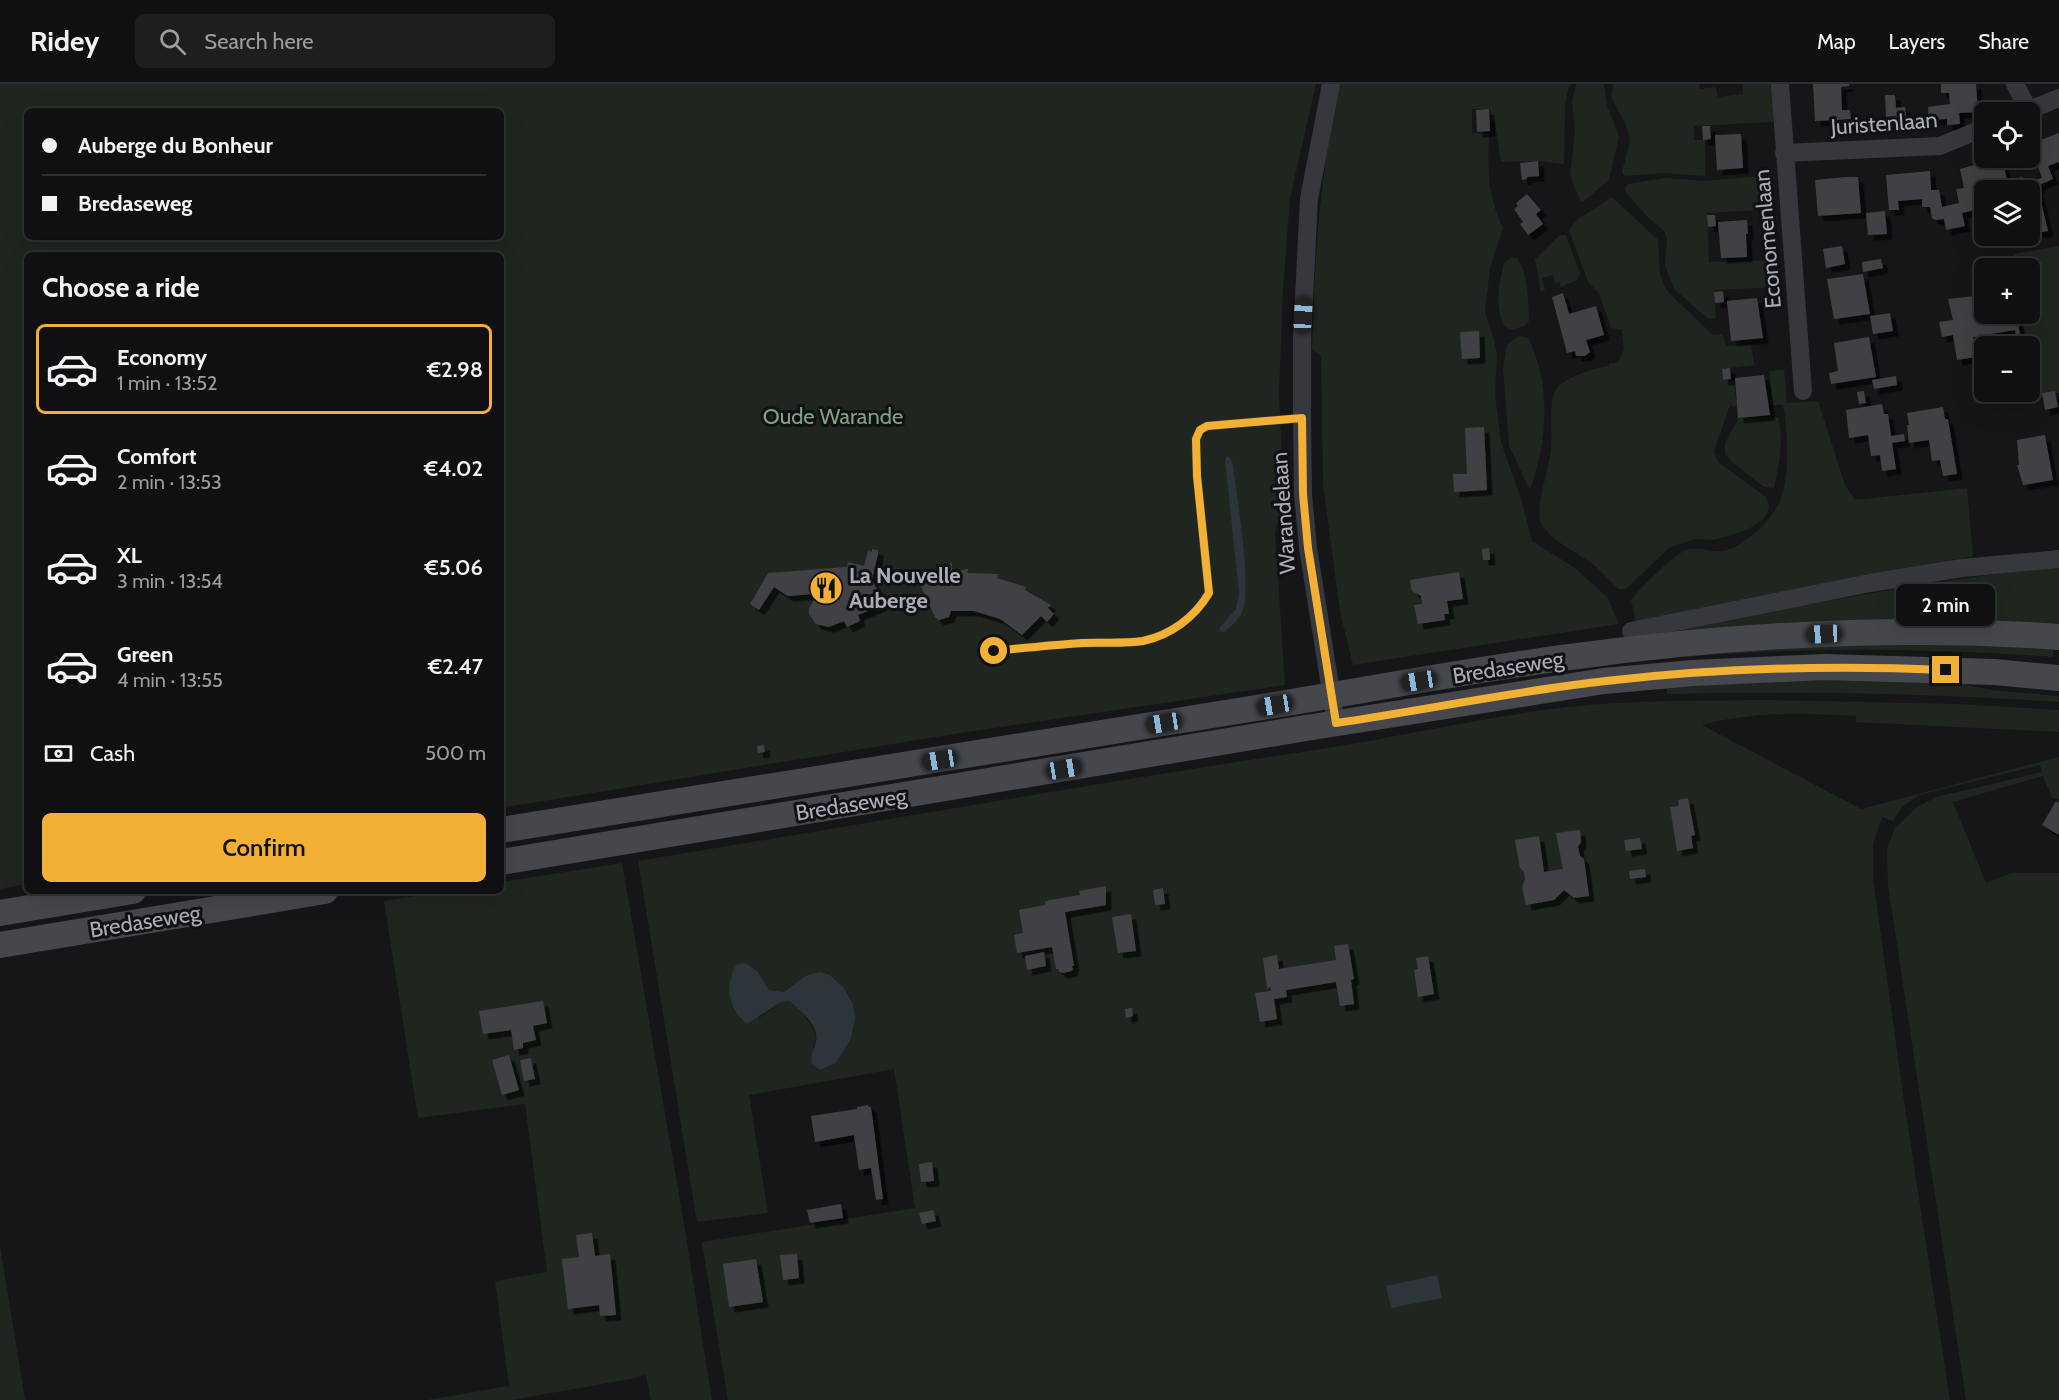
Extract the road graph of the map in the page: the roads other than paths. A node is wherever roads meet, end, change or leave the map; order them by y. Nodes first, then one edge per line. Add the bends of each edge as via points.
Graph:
1 (1331, 84) edge
2 (1780, 84) edge
3 (2015, 84) edge
4 (2059, 98) edge
5 (2023, 102) edge
6 (2040, 106) edge
7 (1974, 132) edge
8 (1784, 153) junction
9 (1803, 391) dead end
10 (1302, 418) junction
11 (2059, 559) edge
12 (1631, 631) dead end
13 (2059, 637) edge
14 (994, 651) dead end
15 (2059, 678) edge
16 (1331, 695) junction
17 (1336, 723) junction
18 (748, 790) junction
19 (564, 820) junction
20 (750, 821) junction
21 (504, 830) edge
22 (569, 851) junction
23 (504, 862) edge
24 (115, 894) edge
25 (307, 894) edge
26 (0, 913) edge
27 (0, 945) edge

1 - 10 street, Warandelaan via 1309,199
2 - 8 street, Economenlaan
3 - 5 street
4 - 6 street
7 - 8 street, Juristenlaan via 1940,146
8 - 9 street, Economenlaan
10 - 14 lane via 1207,426 1200,430 1196,439 1197,476 1209,593 1200,608 1181,625 1142,641
10 - 16 street, Warandelaan via 1307,537
11 - 12 street via 1870,582
13 - 16 main road, Bredaseweg via 1888,633 1738,639 1567,657
15 - 17 main road, Bredaseweg via 1825,667 1693,673 1604,681
16 - 17 street, Warandelaan
16 - 18 main road, Bredaseweg
17 - 20 main road, Bredaseweg
18 - 19 main road, Bredaseweg
18 - 20 main road via 762,794 769,802
19 - 21 main road, Bredaseweg
19 - 22 main road
20 - 22 main road, Bredaseweg
22 - 23 main road, Bredaseweg
24 - 26 main road, Bredaseweg
25 - 27 main road, Bredaseweg

